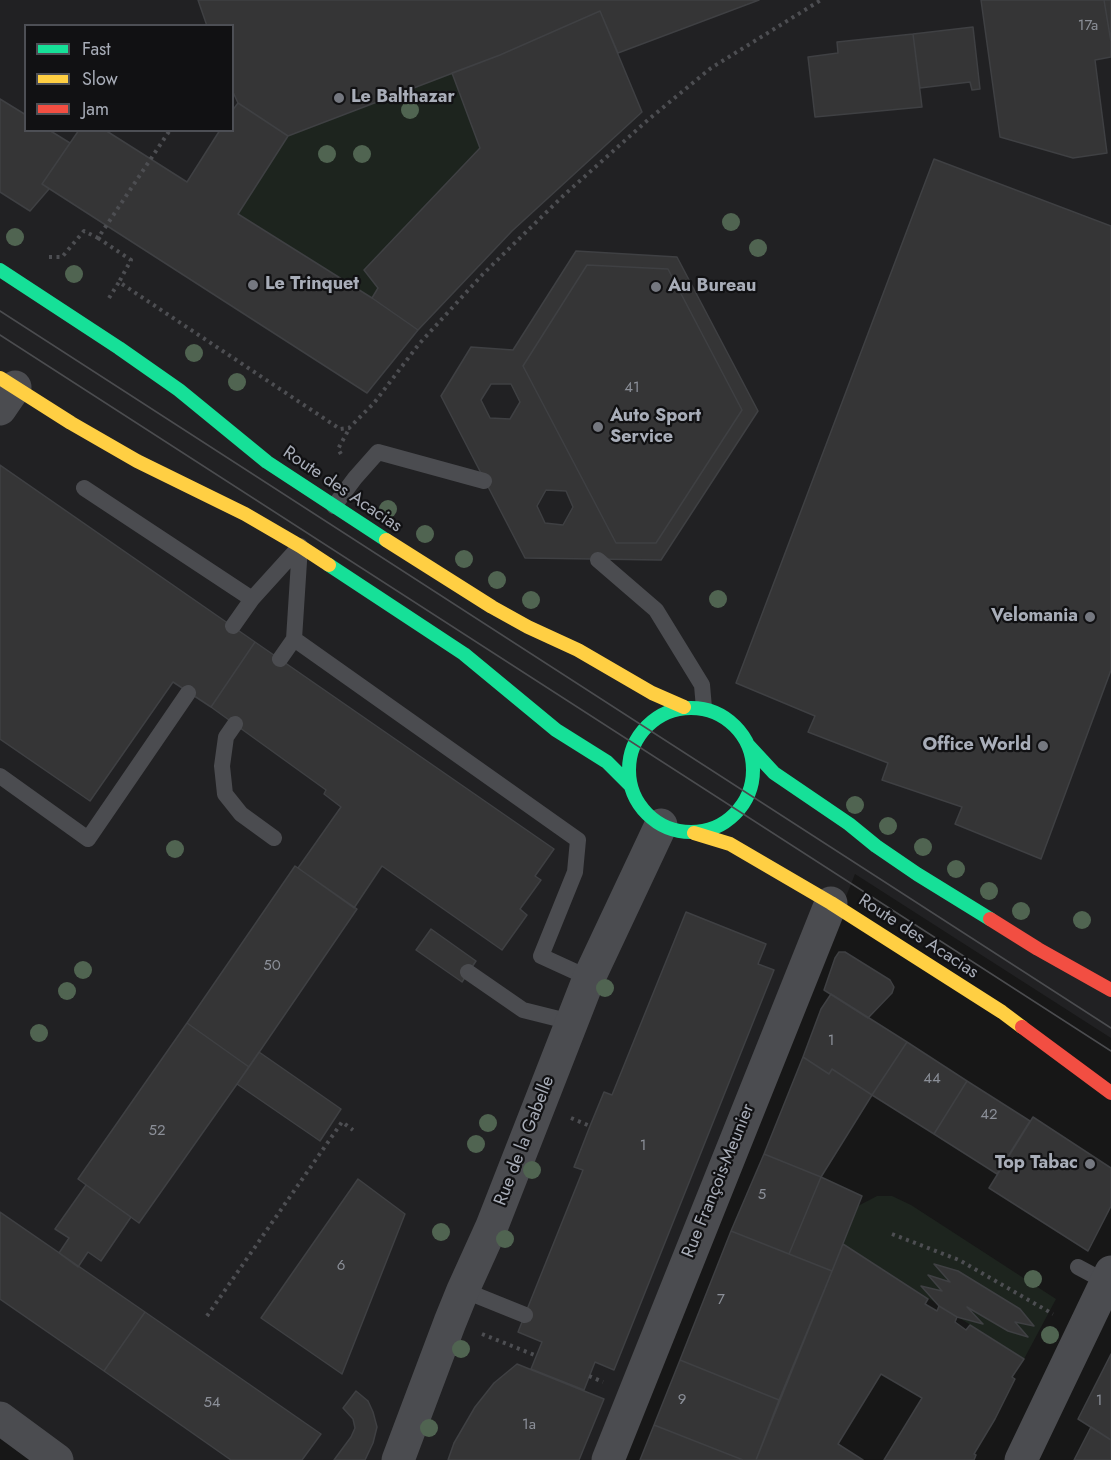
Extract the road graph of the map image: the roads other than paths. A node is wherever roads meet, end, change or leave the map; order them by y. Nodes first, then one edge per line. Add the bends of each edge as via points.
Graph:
1 (0, 270) edge
2 (5, 391) edge
3 (484, 481) dead end
4 (84, 488) dead end
5 (333, 506) junction
6 (300, 546) junction
7 (598, 560) dead end
8 (252, 599) junction
9 (233, 626) dead end
10 (294, 639) junction
11 (280, 659) dead end
12 (188, 693) dead end
13 (684, 707) junction
14 (704, 708) junction
15 (235, 724) dead end
16 (748, 746) junction
17 (0, 776) edge
18 (630, 786) junction
19 (661, 825) junction
20 (694, 833) junction
21 (274, 838) dead end
22 (831, 903) junction
23 (468, 972) dead end
24 (589, 978) junction
25 (1111, 990) edge
26 (571, 1022) junction
27 (1111, 1093) edge
28 (1098, 1274) edge
29 (463, 1290) junction
30 (525, 1315) dead end
31 (0, 1418) edge
32 (1028, 1457) edge
33 (57, 1460) edge
34 (398, 1460) edge
35 (608, 1460) edge

1 - 5 main road, Route des Acacias via 179,390 267,462
2 - 6 main road
3 - 5 lane via 378,452
4 - 8 lane
5 - 13 main road, Route des Acacias via 492,607
6 - 8 lane
6 - 10 lane
6 - 18 main road via 464,654 556,730 607,762
7 - 14 lane via 656,610 702,685
8 - 9 lane
10 - 11 lane
10 - 24 lane via 578,840 576,872 541,956
12 - 17 lane via 88,839
13 - 14 main road
13 - 18 main road via 656,717 639,735 628,764
14 - 16 main road via 730,722
15 - 21 lane via 226,737 222,766 225,794 241,814
16 - 20 main road via 753,778 744,803 729,820
16 - 25 main road via 774,773 917,874
18 - 19 main road via 647,815
19 - 20 main road
19 - 24 street, Rue de la Gabelle
20 - 22 main road, Route des Acacias via 730,844
22 - 27 main road, Route des Acacias via 1002,1012
22 - 35 street, Rue François-Meunier
23 - 26 lane via 523,1010
24 - 26 street, Rue de la Gabelle
26 - 29 street, Rue de la Gabelle
28 - 32 street via 1083,1330
29 - 30 lane
29 - 34 street, Rue de la Gabelle
31 - 33 street

